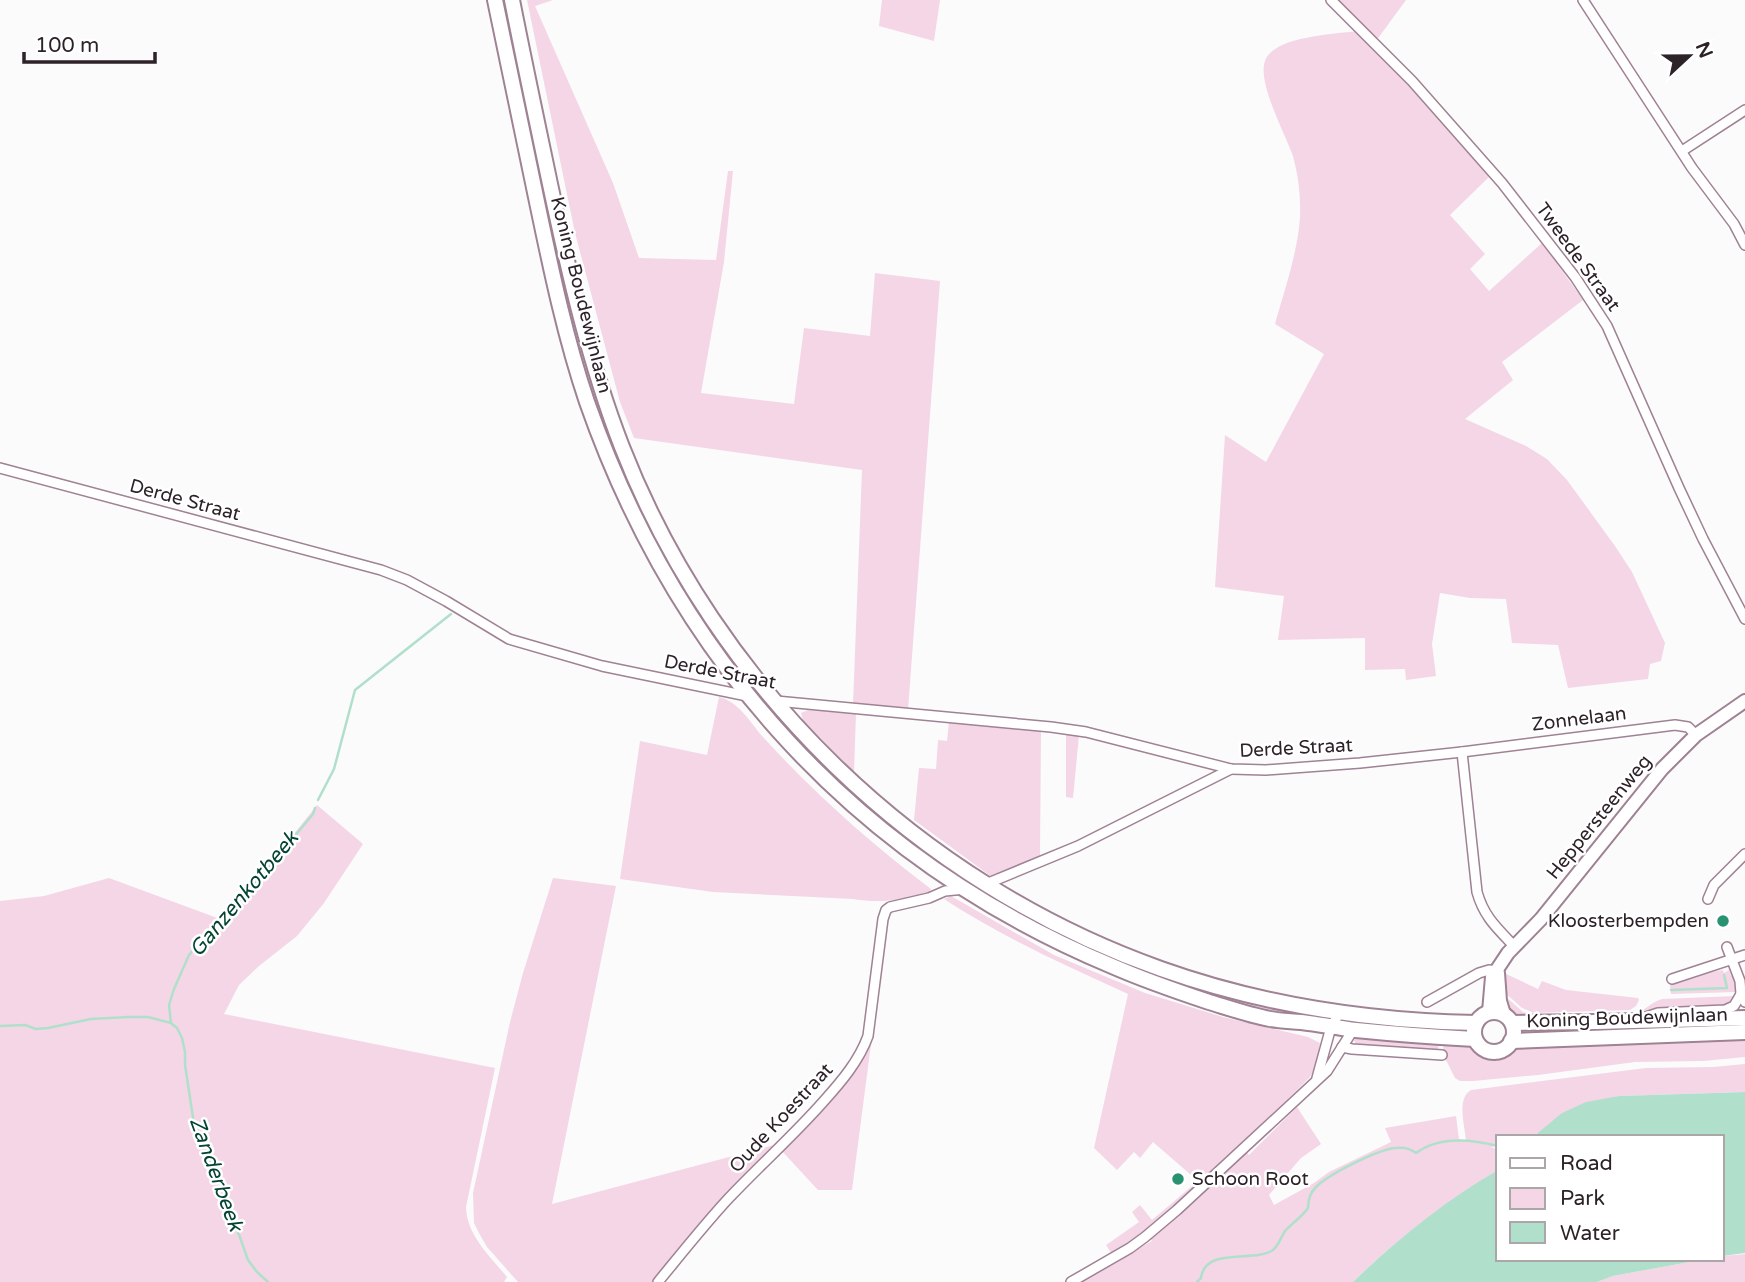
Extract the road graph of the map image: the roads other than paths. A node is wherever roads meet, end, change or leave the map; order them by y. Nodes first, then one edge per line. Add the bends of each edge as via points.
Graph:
1 (495, 0) edge
2 (512, 0) edge
3 (1331, 0) edge
4 (1588, 2) edge
5 (1745, 110) edge
6 (1682, 151) junction
7 (1745, 245) edge
8 (0, 468) edge
9 (1745, 619) edge
10 (747, 696) junction
11 (773, 700) junction
12 (1745, 701) edge
13 (1696, 735) junction
14 (1462, 752) junction
15 (1231, 769) junction
16 (1745, 854) edge
17 (986, 884) junction
18 (963, 890) junction
19 (1708, 899) dead end
20 (1515, 947) junction
21 (1727, 947) dead end
22 (1745, 955) edge
23 (1733, 964) junction
24 (1497, 971) junction
25 (1672, 979) dead end
26 (1743, 998) edge
27 (1427, 1002) dead end
28 (1745, 1009) edge
29 (1726, 1010) junction
30 (1340, 1012) junction
31 (1501, 1016) junction
32 (1745, 1018) edge
33 (1639, 1021) junction
34 (1476, 1023) junction
35 (1331, 1027) junction
36 (1353, 1030) junction
37 (1745, 1032) edge
38 (1475, 1039) junction
39 (1511, 1041) junction
40 (1342, 1047) junction
41 (1441, 1055) dead end
42 (1316, 1080) junction
43 (658, 1282) edge
44 (1070, 1282) edge

1 - 10 main road, Koning Boudewijnlaan via 548,256 587,401 609,460 668,582
2 - 11 main road, Koning Boudewijnlaan via 574,290 617,435 683,573
3 - 9 street, Tweede Straat via 1466,142 1575,277 1607,326 1703,539
4 - 6 street
5 - 6 street
6 - 7 street
8 - 10 street, Derde Straat via 381,570 446,601 509,639 602,666
10 - 11 street, Derde Straat
10 - 18 main road, Koning Boudewijnlaan via 839,793
11 - 15 street, Derde Straat via 1086,732
11 - 17 main road, Koning Boudewijnlaan via 847,778 939,853
12 - 13 street, Heppersteenweg
13 - 14 street, Zonnelaan via 1688,727 1675,725
13 - 20 street, Heppersteenweg via 1662,769
14 - 15 street, Derde Straat via 1266,770
14 - 20 street via 1477,892 1488,919
15 - 17 street, Oude Koestraat via 1078,846
16 - 19 street via 1714,885
17 - 18 street, Oude Koestraat
17 - 30 main road, Koning Boudewijnlaan via 1067,929 1161,969 1249,995
18 - 35 main road, Koning Boudewijnlaan via 1054,941 1157,985 1272,1020
18 - 43 street, Oude Koestraat via 945,891 886,910 868,1036 856,1062
20 - 24 street, Heppersteenweg
21 - 23 street
22 - 23 street
23 - 25 street
23 - 26 street
24 - 27 street via 1481,972
24 - 31 street
26 - 29 street
28 - 29 street
29 - 33 street via 1658,1013
30 - 34 main road, Koning Boudewijnlaan
30 - 35 street
31 - 33 main road, Koning Boudewijnlaan via 1524,1024
31 - 34 main road via 1479,1018
31 - 39 main road via 1514,1035
32 - 33 main road, Koning Boudewijnlaan
34 - 38 main road
35 - 36 main road, Koning Boudewijnlaan
35 - 42 street
36 - 38 main road, Koning Boudewijnlaan
36 - 40 street
37 - 39 main road, Koning Boudewijnlaan
38 - 39 main road via 1492,1052
40 - 41 street
40 - 42 street
42 - 44 street via 1145,1237

